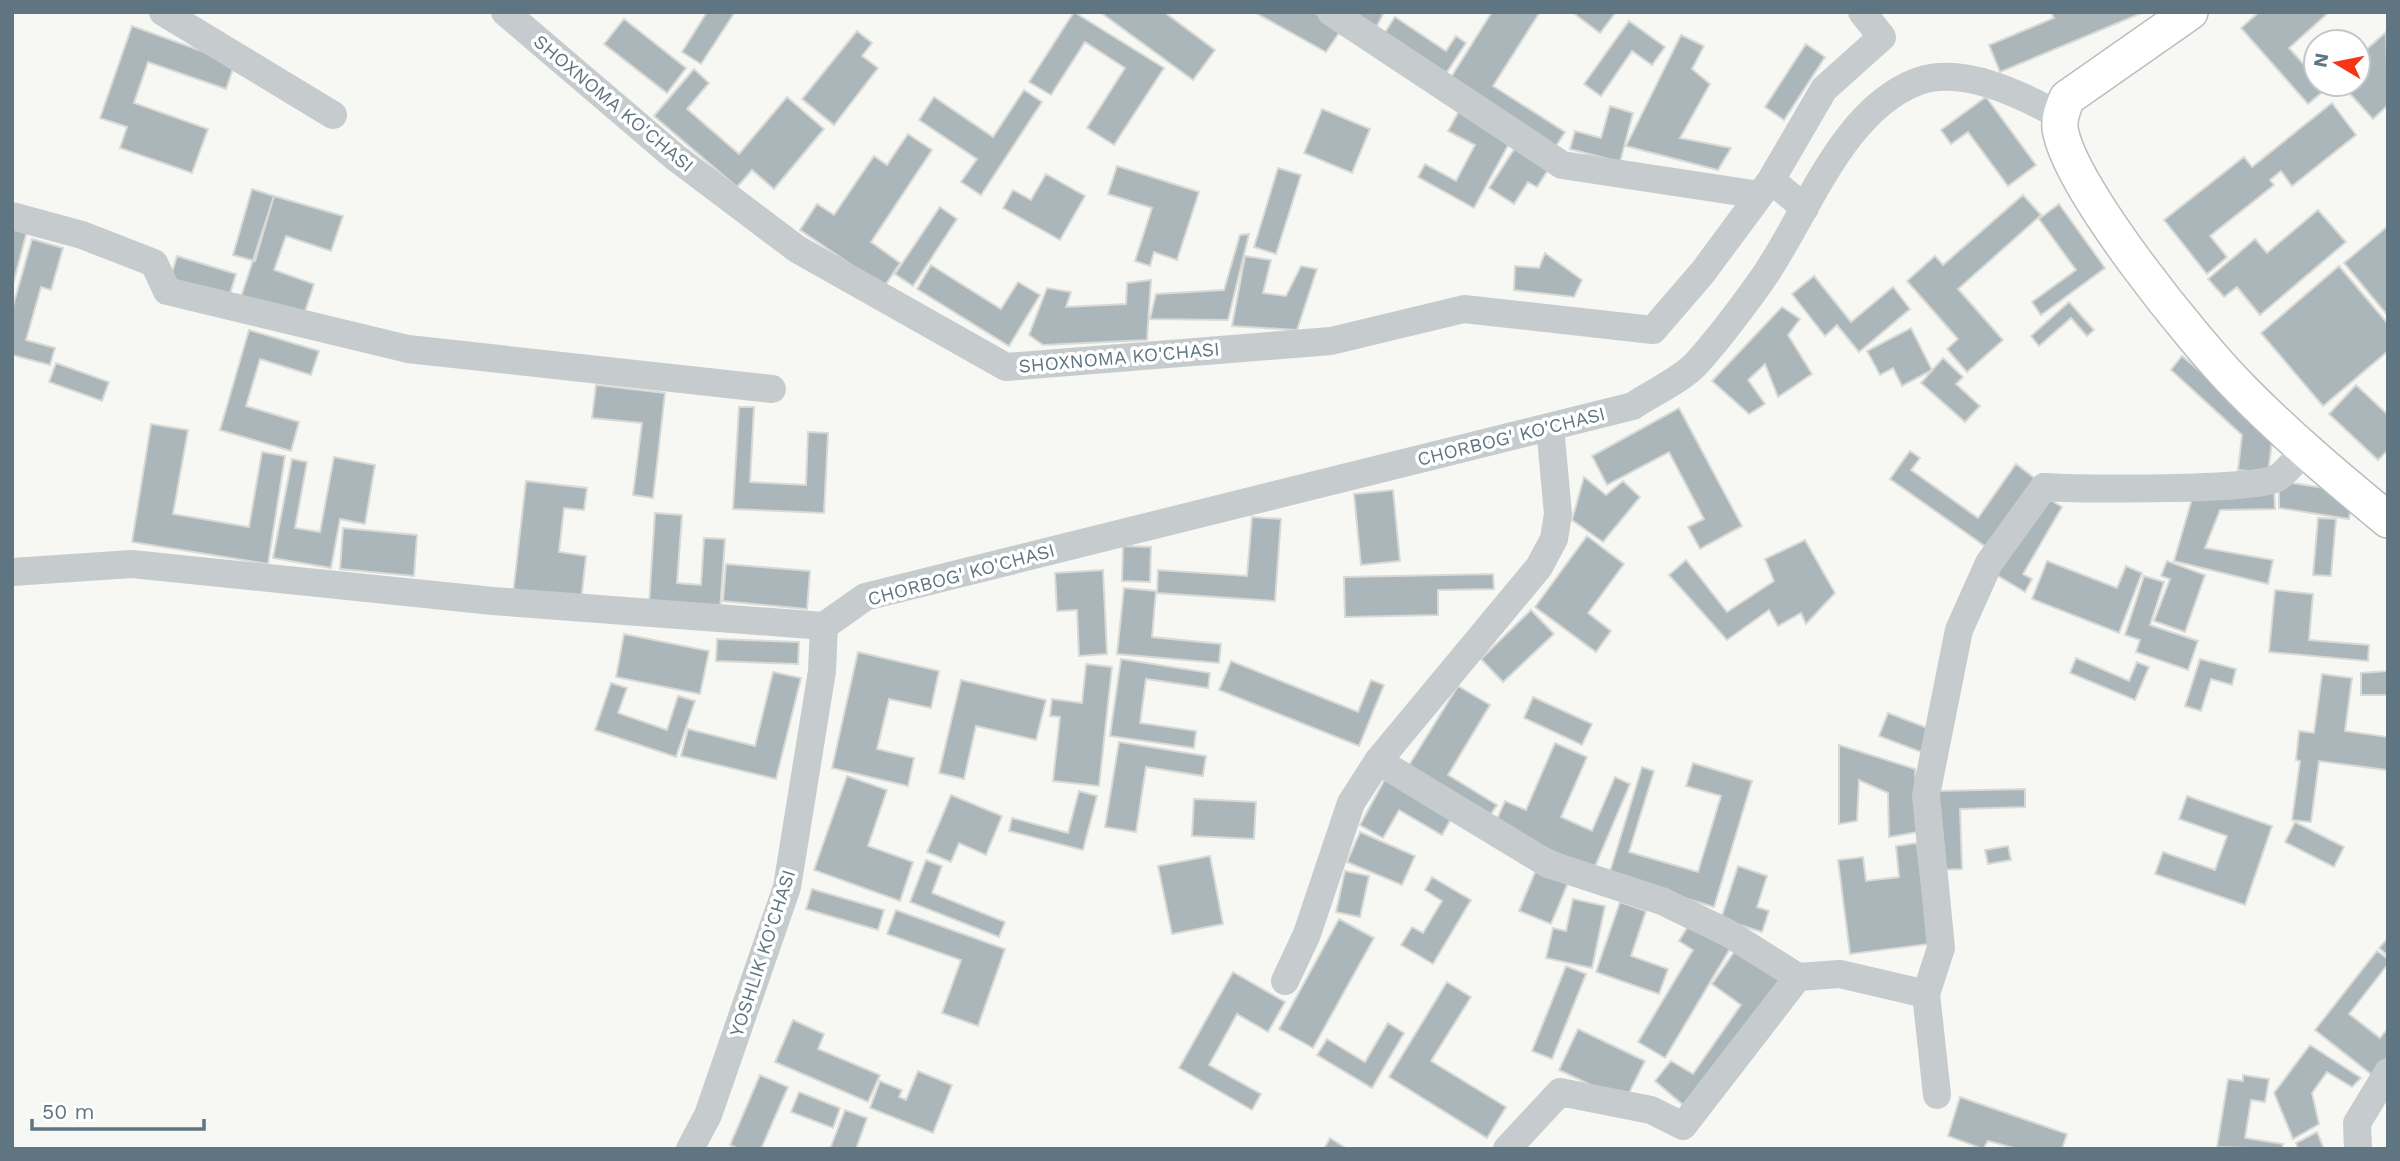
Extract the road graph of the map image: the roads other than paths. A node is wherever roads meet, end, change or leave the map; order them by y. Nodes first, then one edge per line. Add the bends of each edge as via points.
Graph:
1 (163, 12) edge
2 (506, 12) edge
3 (1331, 12) edge
4 (1862, 12) edge
5 (2190, 12) edge
6 (332, 115) dead end
7 (2060, 116) junction
8 (1765, 188) junction
9 (1805, 208) junction
10 (12, 216) edge
11 (772, 389) dead end
12 (1550, 427) junction
13 (2304, 451) junction
14 (2388, 520) edge
15 (12, 572) edge
16 (824, 626) junction
17 (1378, 761) junction
18 (1798, 977) junction
19 (1285, 981) dead end
20 (1926, 994) junction
21 (2388, 1072) edge
22 (1937, 1095) dead end
23 (1686, 1138) edge
24 (690, 1149) edge
25 (1507, 1149) edge
26 (2358, 1149) edge

1 - 6 street
2 - 8 street, SHOXNOMA KO'CHASI via 676,157 797,248 1006,367 1331,341 1464,310 1653,330
3 - 8 street via 1562,165
4 - 8 street via 1882,37 1824,89
5 - 7 main road via 2075,91
7 - 9 street, CHORBOG' KO'CHASI via 2012,90 1959,78 1921,80 1875,109 1842,146
7 - 13 main road via 2064,142 2096,204 2168,303 2221,366
8 - 9 street
9 - 12 street, CHORBOG' KO'CHASI via 1761,280 1693,366 1633,406
10 - 11 street via 82,235 154,263 167,290 408,349
12 - 16 street, CHORBOG' KO'CHASI via 865,597
12 - 17 street via 1558,514 1554,539 1539,567
13 - 14 main road
13 - 20 street via 2276,479 2094,489 2044,487 1989,563 1959,630 1926,795 1941,948
15 - 16 street via 132,564 493,601
16 - 24 street, YOSHLIK KO'CHASI via 822,671 788,887 708,1115
17 - 18 street via 1548,864 1661,901 1728,933
17 - 19 street via 1351,803 1307,933
18 - 20 street via 1840,974
18 - 23 street
20 - 22 street
21 - 26 street via 2357,1123
23 - 25 street via 1651,1110 1560,1091

